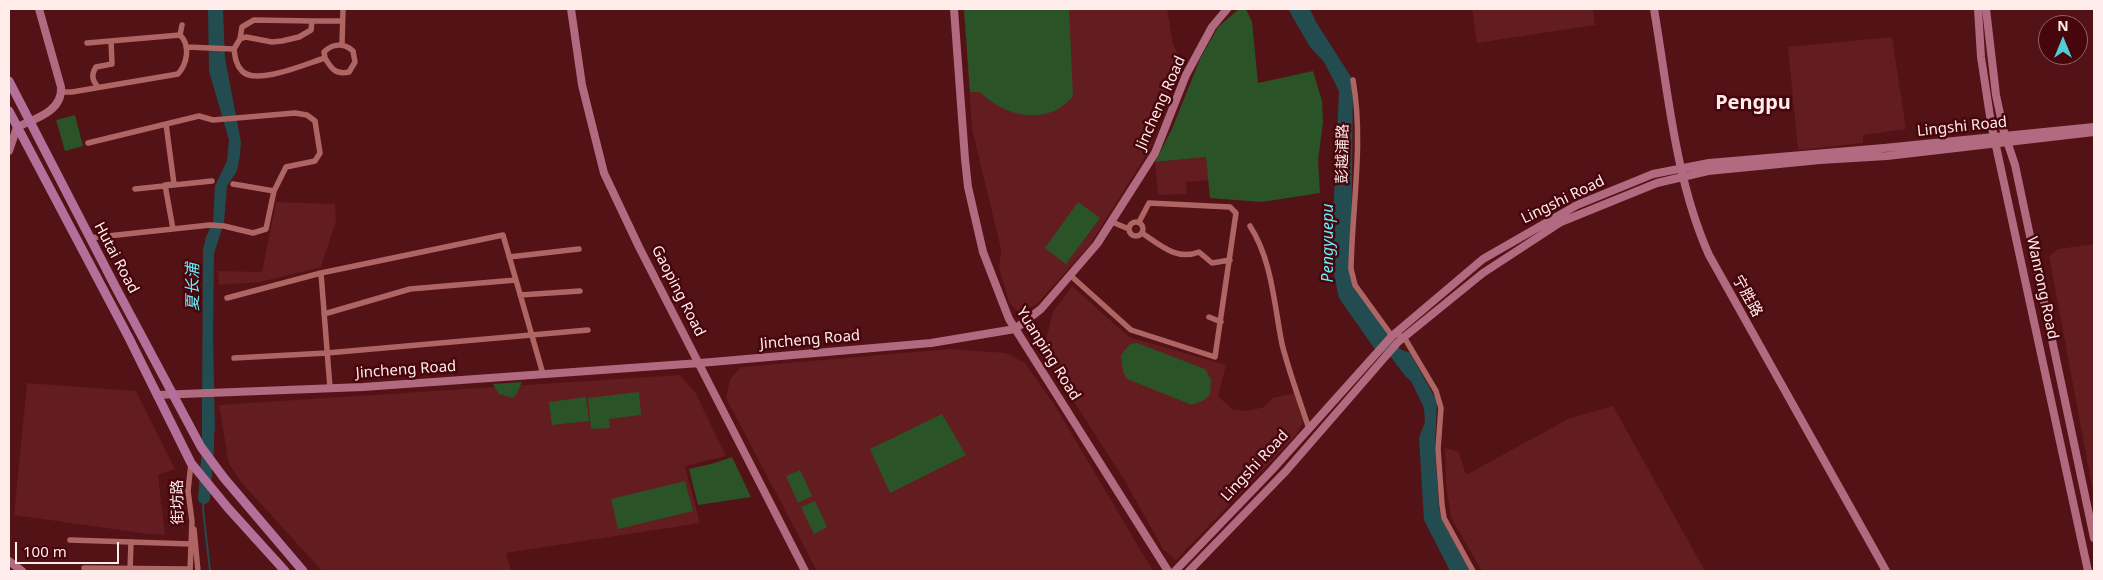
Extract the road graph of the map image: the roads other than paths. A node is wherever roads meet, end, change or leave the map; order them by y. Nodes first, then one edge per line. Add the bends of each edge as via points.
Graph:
1 (39, 9) edge
2 (343, 9) edge
3 (571, 9) edge
4 (954, 9) edge
5 (1227, 9) edge
6 (1654, 9) edge
7 (1978, 9) edge
8 (1986, 9) edge
9 (312, 21) junction
10 (342, 21) junction
11 (182, 25) dead end
12 (180, 35) junction
13 (240, 39) junction
14 (111, 41) junction
15 (87, 43) dead end
16 (342, 45) junction
17 (186, 47) junction
18 (231, 49) junction
19 (325, 58) junction
20 (1354, 80) dead end
21 (9, 81) edge
22 (98, 86) junction
23 (61, 92) junction
24 (9, 111) edge
25 (29, 121) junction
26 (166, 124) junction
27 (17, 127) junction
28 (2094, 127) edge
29 (2094, 132) edge
30 (2007, 140) junction
31 (1995, 141) junction
32 (88, 143) dead end
33 (9, 151) edge
34 (1682, 172) junction
35 (212, 182) dead end
36 (174, 184) junction
37 (233, 184) dead end
38 (166, 185) junction
39 (135, 189) dead end
40 (274, 191) junction
41 (1112, 222) junction
42 (1138, 222) junction
43 (1250, 226) dead end
44 (173, 229) junction
45 (1129, 230) junction
46 (1142, 233) junction
47 (89, 238) junction
48 (579, 249) dead end
49 (509, 258) junction
50 (1230, 260) junction
51 (321, 273) junction
52 (1070, 275) junction
53 (516, 280) junction
54 (580, 290) dead end
55 (520, 295) junction
56 (228, 298) dead end
57 (324, 314) junction
58 (1209, 317) dead end
59 (1220, 322) junction
60 (1014, 329) junction
61 (588, 330) dead end
62 (532, 335) junction
63 (1397, 338) junction
64 (327, 353) junction
65 (234, 358) dead end
66 (1377, 358) junction
67 (700, 363) junction
68 (543, 374) junction
69 (330, 388) junction
70 (157, 395) junction
71 (173, 395) junction
72 (1309, 428) junction
73 (191, 462) junction
74 (192, 521) junction
75 (2094, 538) edge
76 (70, 540) dead end
77 (131, 542) junction
78 (191, 544) junction
79 (9, 561) edge
80 (84, 568) dead end
81 (130, 570) edge
82 (190, 570) edge
83 (22, 571) edge
84 (198, 571) edge
85 (285, 571) edge
86 (303, 571) edge
87 (805, 571) edge
88 (1168, 571) edge
89 (1175, 571) edge
90 (1189, 571) edge
91 (1473, 571) edge
92 (1886, 571) edge
93 (2088, 571) edge

1 - 23 street
2 - 10 street
3 - 67 street, Gaoping Road via 582,85 604,173
4 - 60 street, Yuanping Road via 968,187 983,252
5 - 41 street, Jincheng Road via 1212,26 1186,75 1156,153
6 - 34 street, 宁胜路
7 - 31 street, Wanrong Road via 1983,70
8 - 30 street, Wanrong Road via 1996,95
9 - 10 street
9 - 13 street via 311,30 298,37 272,42 246,37
9 - 13 street via 254,20 242,27
10 - 16 street
11 - 12 street
12 - 14 street
12 - 17 street
13 - 18 street
14 - 15 street
14 - 22 street via 112,64 96,67 93,73
16 - 19 street via 329,47 324,52
16 - 19 street via 353,51 355,57 348,72 336,72
17 - 18 street
17 - 22 street via 185,64 178,74
18 - 19 street via 242,72 250,76 288,71
20 - 63 street, 彭越浦路 via 1357,131 1351,269 1355,285
21 - 25 main road, Hutai Road
22 - 23 street
23 - 25 street via 52,109
24 - 27 main road, Hutai Road
25 - 27 street
25 - 47 main road, Hutai Road
26 - 32 street
26 - 36 street
26 - 40 street via 199,116 223,120 295,113 307,115 315,121 320,153 315,161 286,167
27 - 33 street
27 - 70 main road, Hutai Road
28 - 30 street, Lingshi Road
29 - 30 street, Lingshi Road
30 - 31 street, Lingshi Road
30 - 75 street, Wanrong Road
31 - 34 street, Lingshi Road via 1709,163
31 - 93 street, Wanrong Road
34 - 63 street, Lingshi Road via 1561,222 1483,274
34 - 63 street, Lingshi Road via 1653,174 1578,205 1534,228 1483,259
34 - 92 street, 宁胜路 via 1708,255
35 - 36 street
36 - 38 street
37 - 40 street
38 - 39 street
38 - 44 street
40 - 44 street via 266,229 253,233 210,225
41 - 45 street
41 - 52 street, Jincheng Road
42 - 45 street via 1133,222
42 - 46 street via 1142,225
42 - 50 street via 1148,203 1230,207 1236,213
43 - 72 street via 1260,240 1283,346
44 - 47 street
45 - 46 street via 1135,236
46 - 50 street via 1172,252 1190,255 1199,252 1212,262
47 - 71 main road, Hutai Road
48 - 49 street
49 - 51 street via 503,236
49 - 53 street
50 - 59 street
51 - 56 street
51 - 57 street
52 - 59 street via 1115,312 1131,330 1215,357
52 - 60 street, Jincheng Road via 1041,309
53 - 55 street
53 - 57 street via 410,288
54 - 55 street
55 - 62 street
57 - 64 street
58 - 59 street
60 - 67 street, Jincheng Road via 930,343
60 - 88 street, Yuanping Road
61 - 62 street
62 - 64 street
62 - 68 street
63 - 66 street, Lingshi Road
63 - 91 street, 彭越浦路 via 1436,391 1442,408 1438,449 1444,518
64 - 65 street
64 - 69 street
66 - 72 street, Lingshi Road
66 - 90 street, Lingshi Road via 1286,471
67 - 68 street, Jincheng Road
67 - 87 street, Gaoping Road
68 - 69 street, Jincheng Road
69 - 71 street, Jincheng Road
70 - 71 street
70 - 73 main road, Hutai Road
71 - 86 main road, Hutai Road via 201,447
72 - 89 street, Lingshi Road
73 - 74 street, 街坊路 via 188,491
73 - 85 main road, Hutai Road via 217,496
74 - 78 street, 街坊路
74 - 84 street
76 - 77 street
77 - 78 street
77 - 81 street
78 - 82 street, 街坊路
79 - 83 street
80 - 81 street
81 - 82 street

